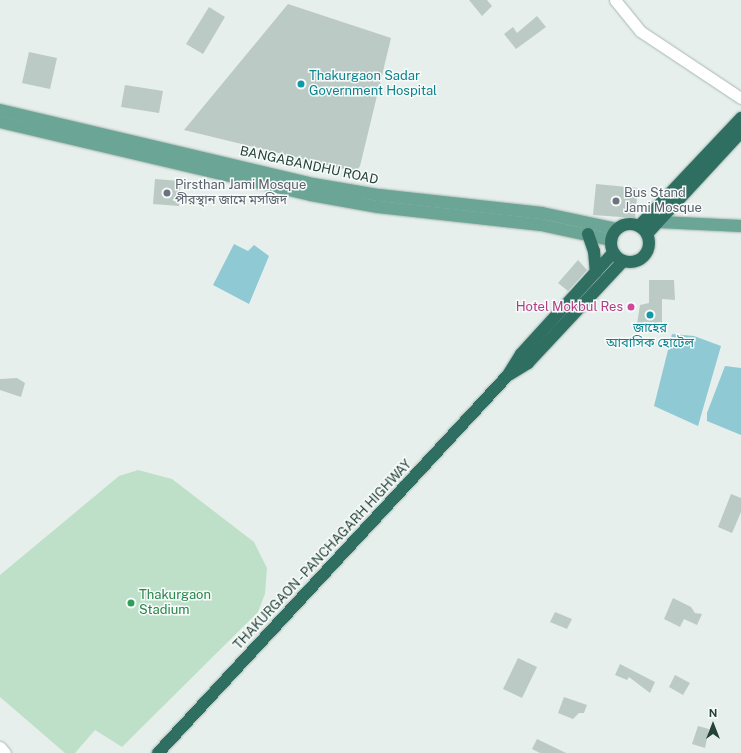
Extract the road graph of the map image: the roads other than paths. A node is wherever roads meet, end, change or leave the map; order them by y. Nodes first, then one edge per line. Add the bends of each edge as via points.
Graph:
1 (615, 0) edge
2 (741, 98) edge
3 (0, 110) edge
4 (741, 118) edge
5 (0, 122) edge
6 (741, 132) edge
7 (659, 222) junction
8 (741, 226) edge
9 (617, 229) junction
10 (643, 230) junction
11 (588, 234) junction
12 (611, 240) junction
13 (613, 253) junction
14 (623, 261) junction
15 (596, 272) junction
16 (508, 375) junction
17 (0, 747) edge
18 (5, 753) edge
19 (158, 753) edge

1 - 2 street via 640,31
3 - 9 main road, BANGABANDHU ROAD via 313,184 379,195 542,213
4 - 10 highway
5 - 11 main road, BANGABANDHU ROAD via 310,195 378,207 541,225
6 - 7 highway
7 - 8 main road
7 - 10 highway
9 - 10 highway via 624,225
9 - 12 highway
10 - 14 highway via 648,247 641,258 632,262
11 - 12 main road, BANGABANDHU ROAD
11 - 15 highway via 594,251
12 - 13 highway
13 - 14 highway
13 - 15 highway, THAKURGAON - PANCHAGARH HIGHWAY
14 - 16 highway, THAKURGAON - PANCHAGARH HIGHWAY via 528,363
15 - 16 highway, THAKURGAON - PANCHAGARH HIGHWAY via 521,354
16 - 19 highway, THAKURGAON - PANCHAGARH HIGHWAY
17 - 18 street

